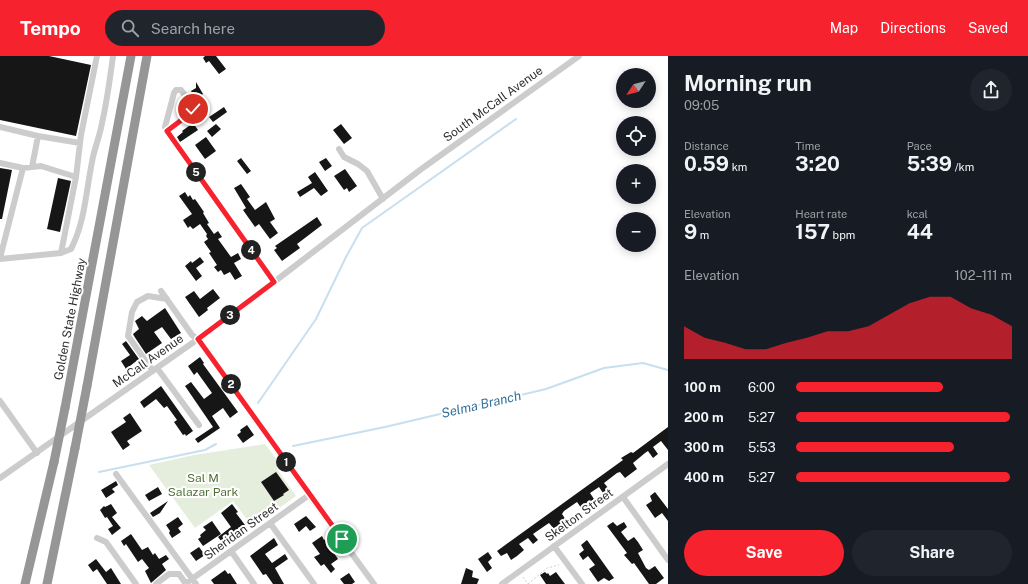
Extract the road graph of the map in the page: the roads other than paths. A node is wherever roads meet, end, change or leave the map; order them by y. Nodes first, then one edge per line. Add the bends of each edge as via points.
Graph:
1 (97, 56) edge
2 (113, 56) edge
3 (131, 56) edge
4 (147, 56) edge
5 (579, 56) edge
6 (0, 127) edge
7 (167, 131) junction
8 (38, 136) junction
9 (80, 143) junction
10 (339, 148) dead end
11 (0, 163) edge
12 (32, 167) junction
13 (22, 168) junction
14 (420, 170) joint
15 (76, 177) junction
16 (383, 199) junction
17 (61, 253) junction
18 (0, 259) edge
19 (274, 282) junction
20 (162, 291) dead end
21 (168, 299) junction
22 (198, 339) junction
23 (155, 369) junction
24 (0, 401) edge
25 (199, 425) dead end
26 (37, 453) junction
27 (668, 464) edge
28 (116, 474) dead end
29 (0, 478) edge
30 (309, 495) junction
31 (623, 497) junction
32 (270, 523) junction
33 (97, 538) dead end
34 (554, 546) junction
35 (231, 551) junction
36 (668, 560) edge
37 (194, 582) edge
38 (25, 584) edge
39 (48, 584) edge
40 (136, 584) edge
41 (156, 584) edge
42 (186, 584) edge
43 (254, 584) edge
44 (314, 584) edge
45 (374, 584) edge
46 (502, 584) edge
47 (582, 584) edge

1 - 9 street
2 - 17 street via 102,124 77,237 71,248
3 - 38 highway, Golden State Highway, bridge via 65,408
4 - 39 highway, bridge
5 - 14 street, South McCall Avenue
6 - 8 street
7 - 7 street via 192,112 193,106 181,90 174,92 165,127
7 - 19 street
8 - 9 street
8 - 12 street
9 - 15 street
10 - 16 street via 344,156 367,171
11 - 13 street
12 - 13 street
12 - 15 street via 41,166
13 - 18 street
14 - 16 street, McCall Avenue
15 - 17 street
16 - 19 street, McCall Avenue
17 - 18 street
19 - 22 street, McCall Avenue
20 - 21 street
21 - 22 street via 192,335
21 - 23 street via 148,296 137,302 132,312 128,336
22 - 23 street, McCall Avenue
22 - 30 street
23 - 25 street
23 - 26 street, McCall Avenue
24 - 26 street
26 - 29 street, McCall Avenue
27 - 31 street, Skelton Street
28 - 37 street
30 - 32 street, Sheridan Street
30 - 45 street
31 - 34 street, Skelton Street
31 - 36 street
32 - 35 street, Sheridan Street
32 - 44 street
33 - 40 street via 106,542
34 - 46 street, Skelton Street
34 - 47 street
35 - 37 street, Sheridan Street
35 - 43 street
37 - 42 street, Sheridan Street
41 - 42 street via 170,574 179,574

